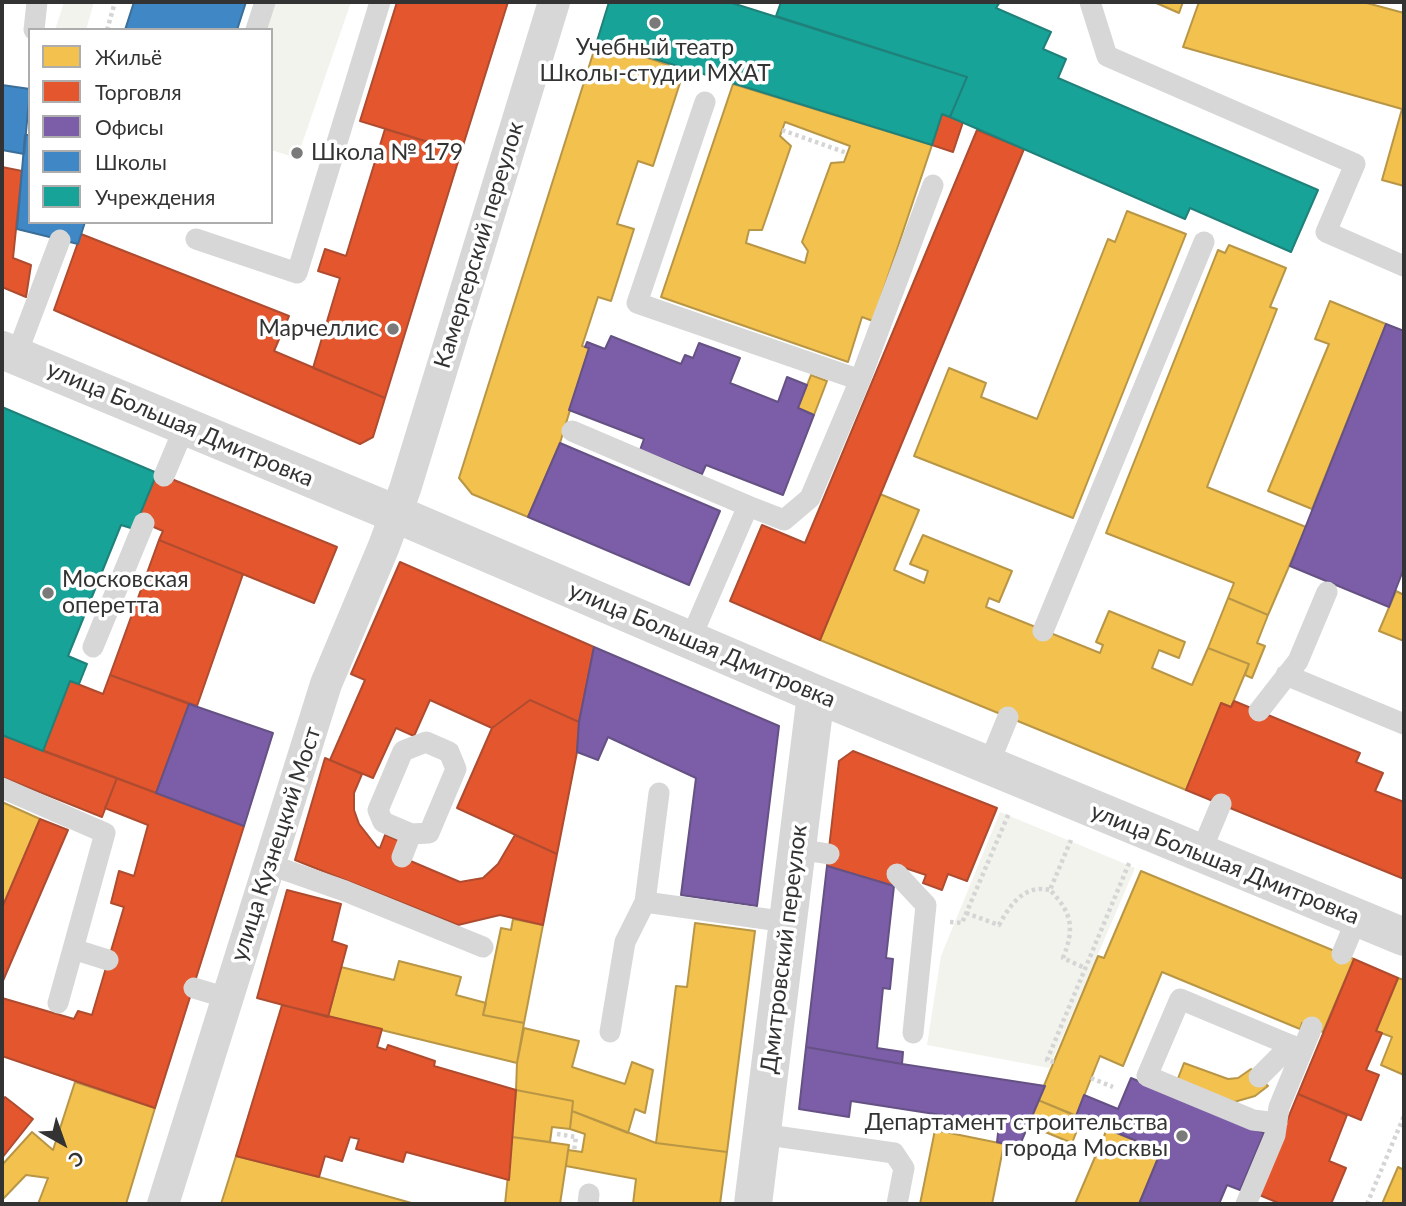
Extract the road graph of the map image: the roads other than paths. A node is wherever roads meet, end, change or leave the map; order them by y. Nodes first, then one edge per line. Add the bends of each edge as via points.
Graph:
1 (37, 2) edge
2 (265, 2) edge
3 (380, 2) edge
4 (554, 2) edge
5 (1090, 2) edge
6 (34, 28) edge
7 (257, 28) edge
8 (705, 102) dead end
9 (933, 185) dead end
10 (196, 239) dead end
11 (60, 240) dead end
12 (1204, 242) dead end
13 (1404, 266) edge
14 (9, 353) edge
15 (860, 380) junction
16 (185, 426) junction
17 (572, 431) dead end
18 (164, 476) dead end
19 (400, 502) junction
20 (748, 506) junction
21 (144, 523) dead end
22 (1327, 592) dead end
23 (1044, 631) dead end
24 (690, 640) junction
25 (93, 647) dead end
26 (1286, 675) junction
27 (816, 694) junction
28 (1259, 712) dead end
29 (1008, 717) dead end
30 (1404, 724) edge
31 (988, 766) junction
32 (2, 788) edge
33 (659, 793) dead end
34 (1221, 804) dead end
35 (411, 834) junction
36 (1200, 854) junction
37 (402, 857) dead end
38 (268, 864) junction
39 (897, 874) dead end
40 (645, 902) junction
41 (1357, 918) junction
42 (787, 922) junction
43 (1404, 937) edge
44 (483, 947) dead end
45 (73, 949) junction
46 (1342, 954) dead end
47 (108, 960) dead end
48 (194, 988) dead end
49 (227, 998) junction
50 (58, 1003) dead end
51 (1312, 1027) dead end
52 (610, 1032) dead end
53 (913, 1033) dead end
54 (1296, 1047) junction
55 (1259, 1077) dead end
56 (1277, 1123) junction
57 (761, 1134) junction
58 (163, 1204) edge
59 (752, 1204) edge
60 (897, 1204) edge
61 (1246, 1204) edge

1 - 6 lane
2 - 7 lane
3 - 10 lane via 297,273
4 - 19 street, Камергерский переулок
5 - 13 lane via 1107,56 1355,164 1326,232
8 - 15 lane via 637,303
9 - 15 lane
11 - 14 lane
12 - 23 lane
14 - 16 street, улица Большая Дмитровка
15 - 20 lane via 810,498 784,520
16 - 18 lane
16 - 19 street, улица Большая Дмитровка
17 - 20 lane
19 - 24 street, улица Большая Дмитровка
19 - 38 street, улица Кузнецкий Мост via 326,684
20 - 24 lane
21 - 25 lane
22 - 26 lane via 1298,661
24 - 27 street, улица Большая Дмитровка
26 - 28 lane
26 - 30 lane
27 - 31 street, улица Большая Дмитровка
27 - 42 street, Дмитровский переулок via 813,851
29 - 31 lane
31 - 36 street, улица Большая Дмитровка
32 - 45 lane via 105,833
33 - 40 lane
34 - 36 lane
35 - 35 lane via 383,822 378,810 403,751 426,741 449,752 456,769 429,833
35 - 37 lane
36 - 41 street, улица Большая Дмитровка
38 - 44 lane via 384,901
38 - 49 street, улица Кузнецкий Мост
39 - 53 lane via 926,905
40 - 42 lane
40 - 52 lane via 625,942
41 - 43 street, улица Большая Дмитровка
41 - 46 lane
42 - 57 street, Дмитровский переулок
45 - 47 lane
45 - 50 lane
48 - 49 lane
49 - 58 street, улица Кузнецкий Мост
51 - 54 lane
54 - 55 lane
54 - 56 lane
54 - 56 lane via 1180,999 1147,1076 1253,1120
56 - 61 lane
57 - 59 street, Дмитровский переулок
57 - 60 lane via 894,1153 904,1168

